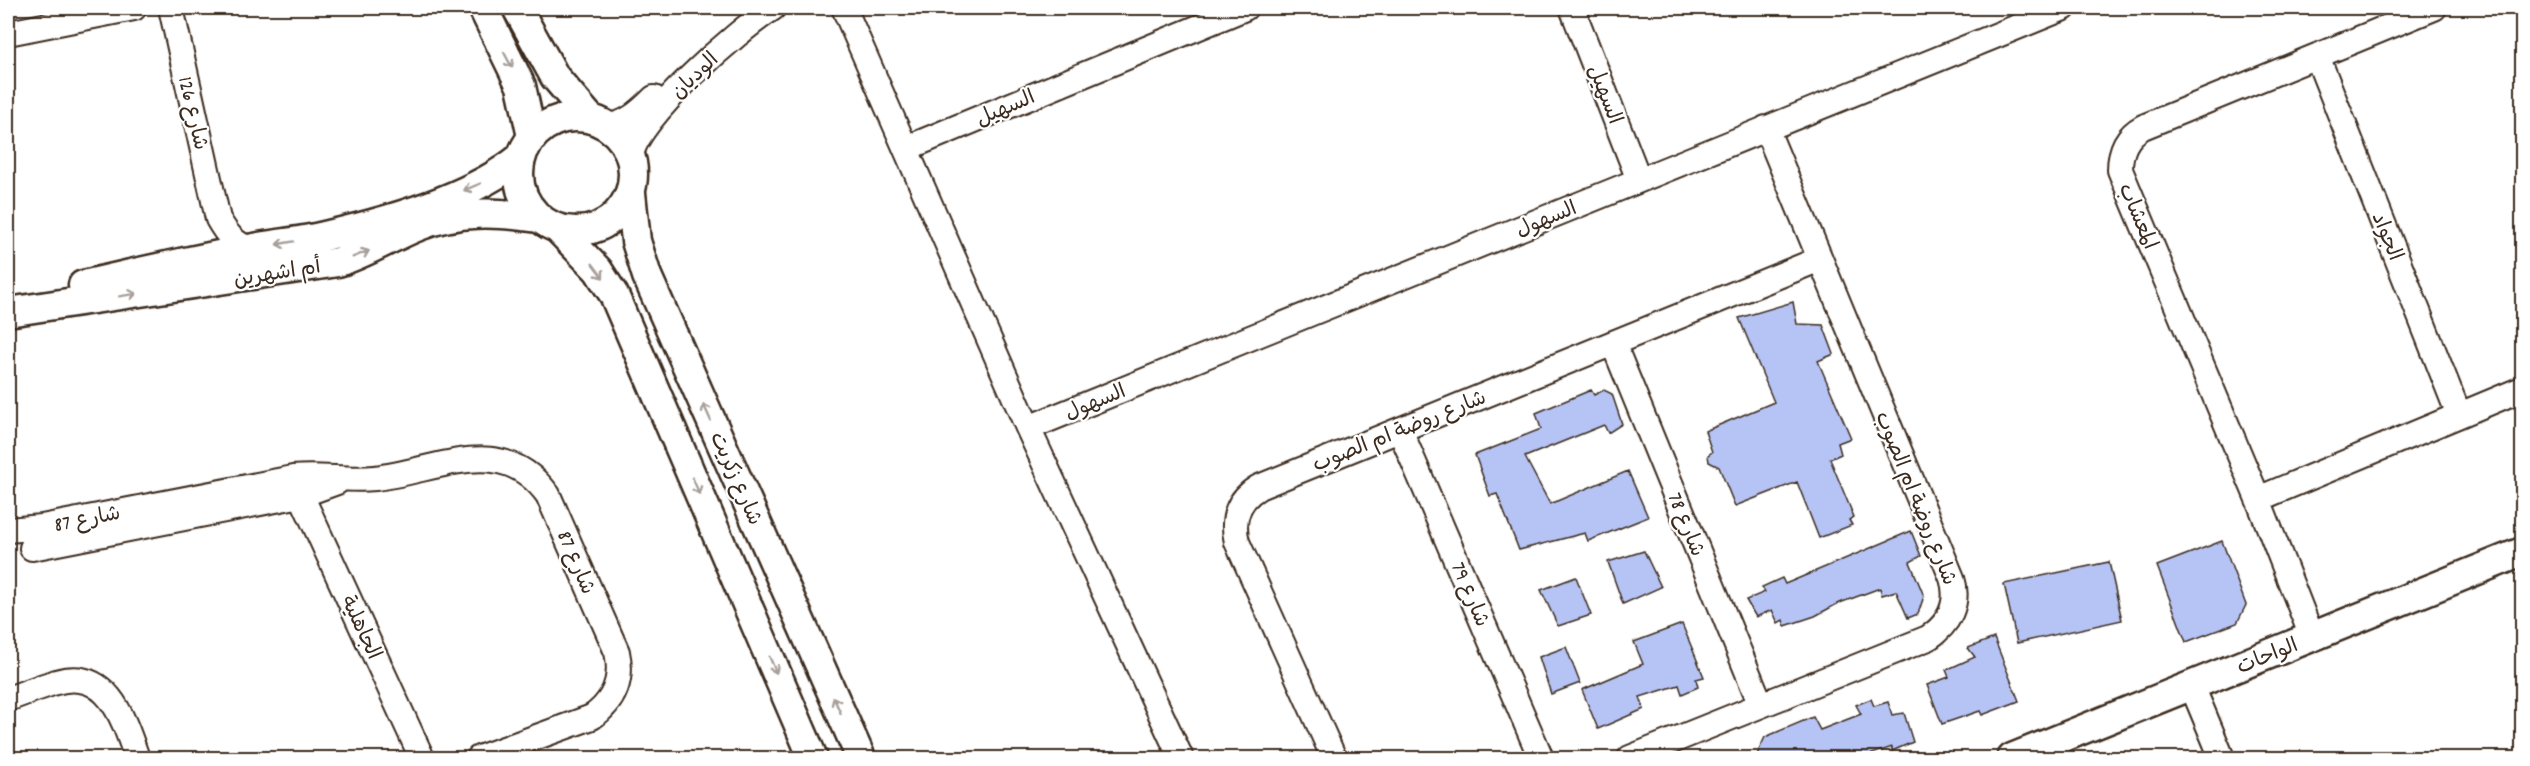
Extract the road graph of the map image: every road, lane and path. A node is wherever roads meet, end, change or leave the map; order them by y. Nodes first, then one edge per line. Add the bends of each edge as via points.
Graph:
1 (134, 8) edge
2 (171, 8) edge
3 (483, 8) edge
4 (517, 8) edge
5 (745, 8) edge
6 (773, 8) edge
7 (844, 8) edge
8 (1245, 8) edge
9 (1572, 8) edge
10 (2064, 8) edge
11 (2434, 8) edge
12 (8, 33) edge
13 (2317, 56) junction
14 (599, 122) junction
15 (1766, 128) junction
16 (526, 147) junction
17 (907, 148) junction
18 (631, 156) junction
19 (1639, 180) junction
20 (631, 193) junction
21 (416, 218) junction
22 (218, 219) junction
23 (548, 223) junction
24 (250, 249) junction
25 (200, 259) junction
26 (1820, 259) junction
27 (8, 304) edge
28 (8, 312) edge
29 (1613, 343) junction
30 (2523, 389) edge
31 (2459, 415) junction
32 (1028, 428) junction
33 (1400, 430) junction
34 (343, 479) junction
35 (301, 495) junction
36 (2259, 500) junction
37 (8, 530) edge
38 (32, 548) dead end
39 (2523, 552) edge
40 (2312, 637) junction
41 (2193, 686) junction
42 (8, 699) edge
43 (1761, 705) junction
44 (1671, 751) edge
45 (807, 753) edge
46 (137, 759) edge
47 (422, 759) edge
48 (479, 759) edge
49 (861, 759) edge
50 (1182, 759) edge
51 (1335, 759) edge
52 (1541, 759) edge
53 (1630, 759) edge
54 (2012, 759) edge
55 (2222, 759) edge

1 - 12 street
2 - 22 street, شارع 126
3 -> 16 street via 521,86
4 - 14 street via 555,77
5 - 14 street, الوديان via 646,106 617,125
6 - 18 street, الوديان via 741,30 651,117
7 - 17 street
8 - 17 street, السهيل
9 - 19 street, السهيل
10 - 15 street, السهول
11 - 13 street, المعشاب
13 - 31 street, الجواد
13 - 36 street, المعشاب via 2135,132 2122,149 2120,159 2120,170
14 - 16 street via 572,117 553,122
14 - 18 street via 618,134
15 - 19 street, السهول
15 - 26 street, شارع روضة ام الصوب
16 -> 21 street, أم اشهرين via 506,169
16 - 23 street via 518,179 520,190 530,209
17 - 32 street
18 - 20 street
19 - 32 street, السهول
20 - 23 street via 614,218 602,226 573,232
49 -> 20 street, شارع زكريت via 647,276 636,241
21 - 23 street, أم اشهرين via 509,213
21 -> 24 street, أم اشهرين
28 -> 21 street, أم اشهرين via 319,267 354,257
22 - 24 street, شارع 126 via 231,238
22 - 25 street via 212,241
23 -> 45 street, شارع زكريت via 593,264 614,295
24 - 25 street, أم اشهرين
25 - 27 street, أم اشهرين
26 - 29 street, شارع روضة ام الصوب
26 - 43 street, شارع روضة ام الصوب via 1952,578 1955,596 1947,620 1928,638
29 - 33 street, شارع روضة ام الصوب
29 - 43 street, شارع 78
30 - 31 street
31 - 36 street
32 - 50 street
33 - 51 street, شارع روضة ام الصوب via 1259,487 1242,500 1234,520 1237,542
33 - 52 street, شارع 79
34 - 35 street, شارع 87
34 - 37 street, شارع 87 via 293,478 42,527
34 - 48 street, شارع 87 via 382,477 490,458 518,466 535,478 548,495 616,652 618,684 609,702 592,717
35 - 38 street, شارع 87
35 - 47 street, الجاهلية
36 - 40 street, المعشاب
39 - 40 street, الواحات
40 - 41 street, الواحات
41 - 54 street, الواحات
41 - 55 street
42 - 46 street via 57,682 90,684 116,705
43 - 44 street, شارع روضة ام الصوب
44 - 53 street, شارع روضة ام الصوب

